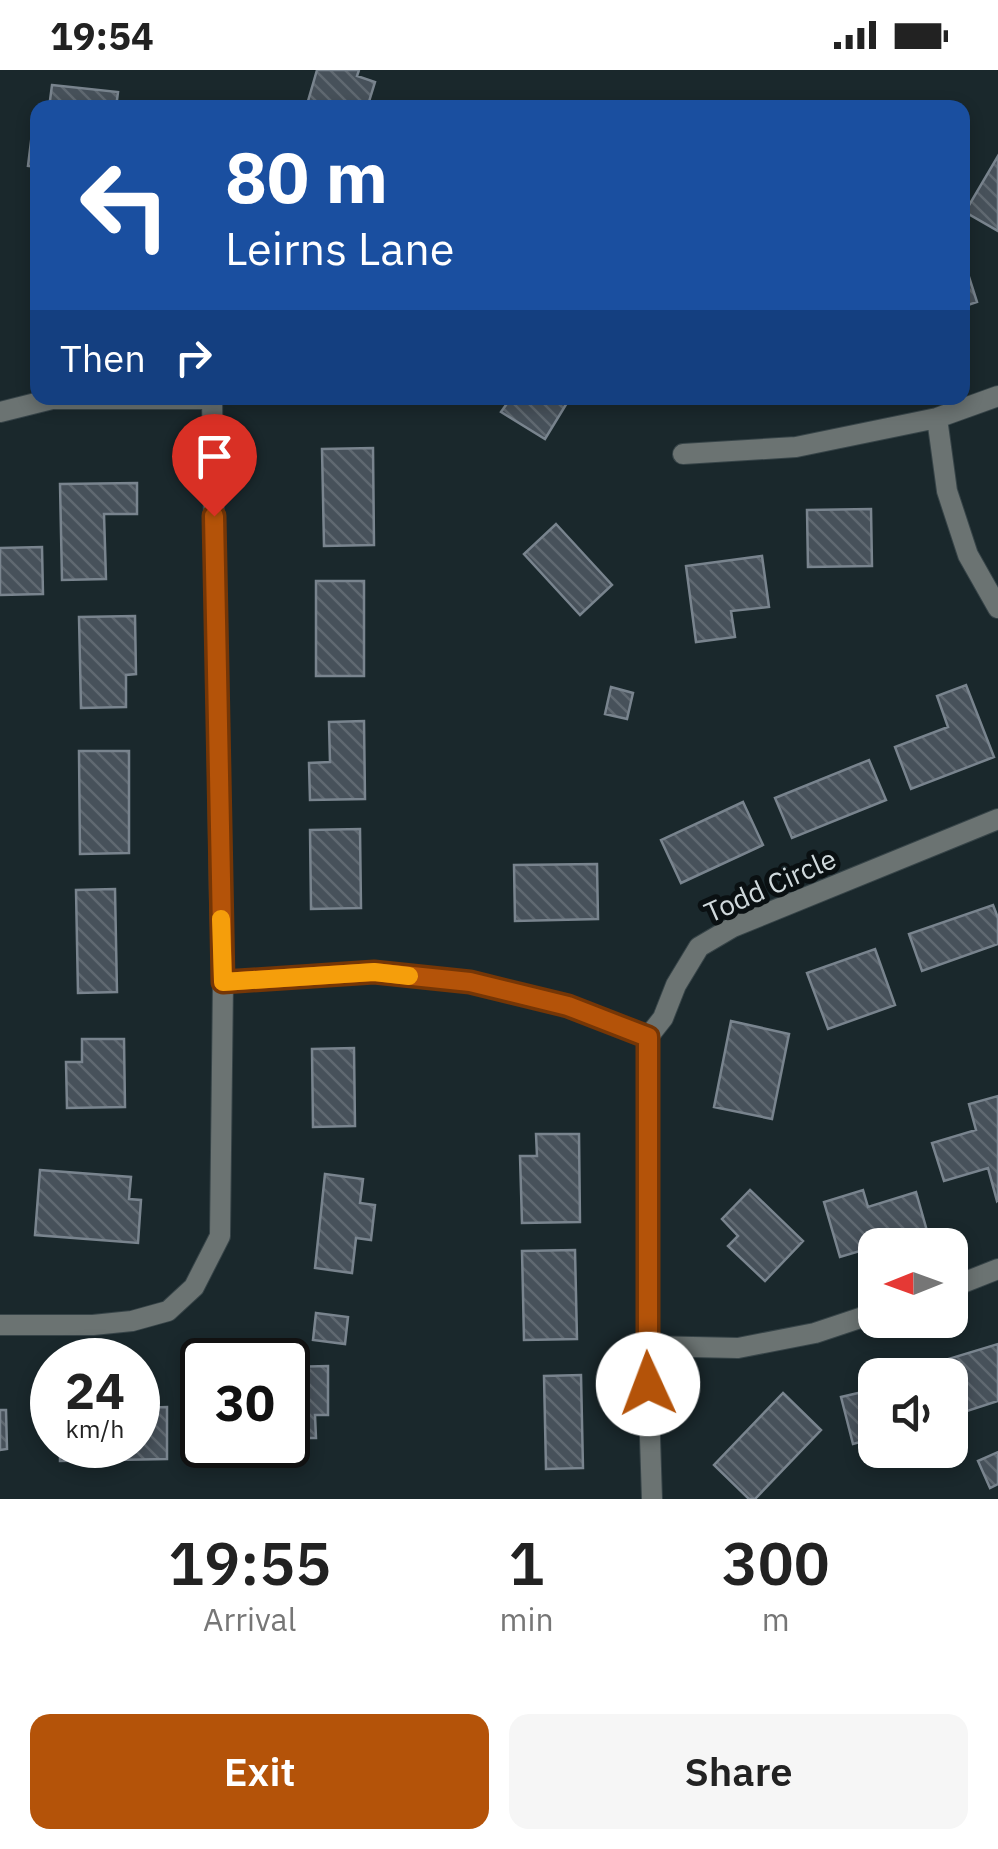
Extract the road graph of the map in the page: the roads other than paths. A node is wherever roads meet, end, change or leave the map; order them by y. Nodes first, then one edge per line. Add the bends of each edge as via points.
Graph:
1 (998, 396) edge
2 (30, 404) edge
3 (212, 405) edge
4 (0, 412) edge
5 (937, 418) junction
6 (683, 454) dead end
7 (998, 608) edge
8 (998, 819) edge
9 (223, 982) junction
10 (648, 1037) junction
11 (998, 1270) edge
12 (968, 1281) edge
13 (858, 1319) edge
14 (0, 1326) edge
15 (646, 1346) junction
16 (652, 1499) edge

1 - 5 street
2 - 4 street
3 - 9 street
5 - 6 street via 796,447
5 - 7 street via 947,491 968,555
8 - 10 street, Todd Circle via 699,947
9 - 10 street via 374,972 470,982 568,1006
9 - 14 street via 220,1236 194,1287 168,1310 132,1321
10 - 15 street, Todd Circle
11 - 12 street
13 - 15 street via 738,1348
15 - 16 street, Todd Circle

